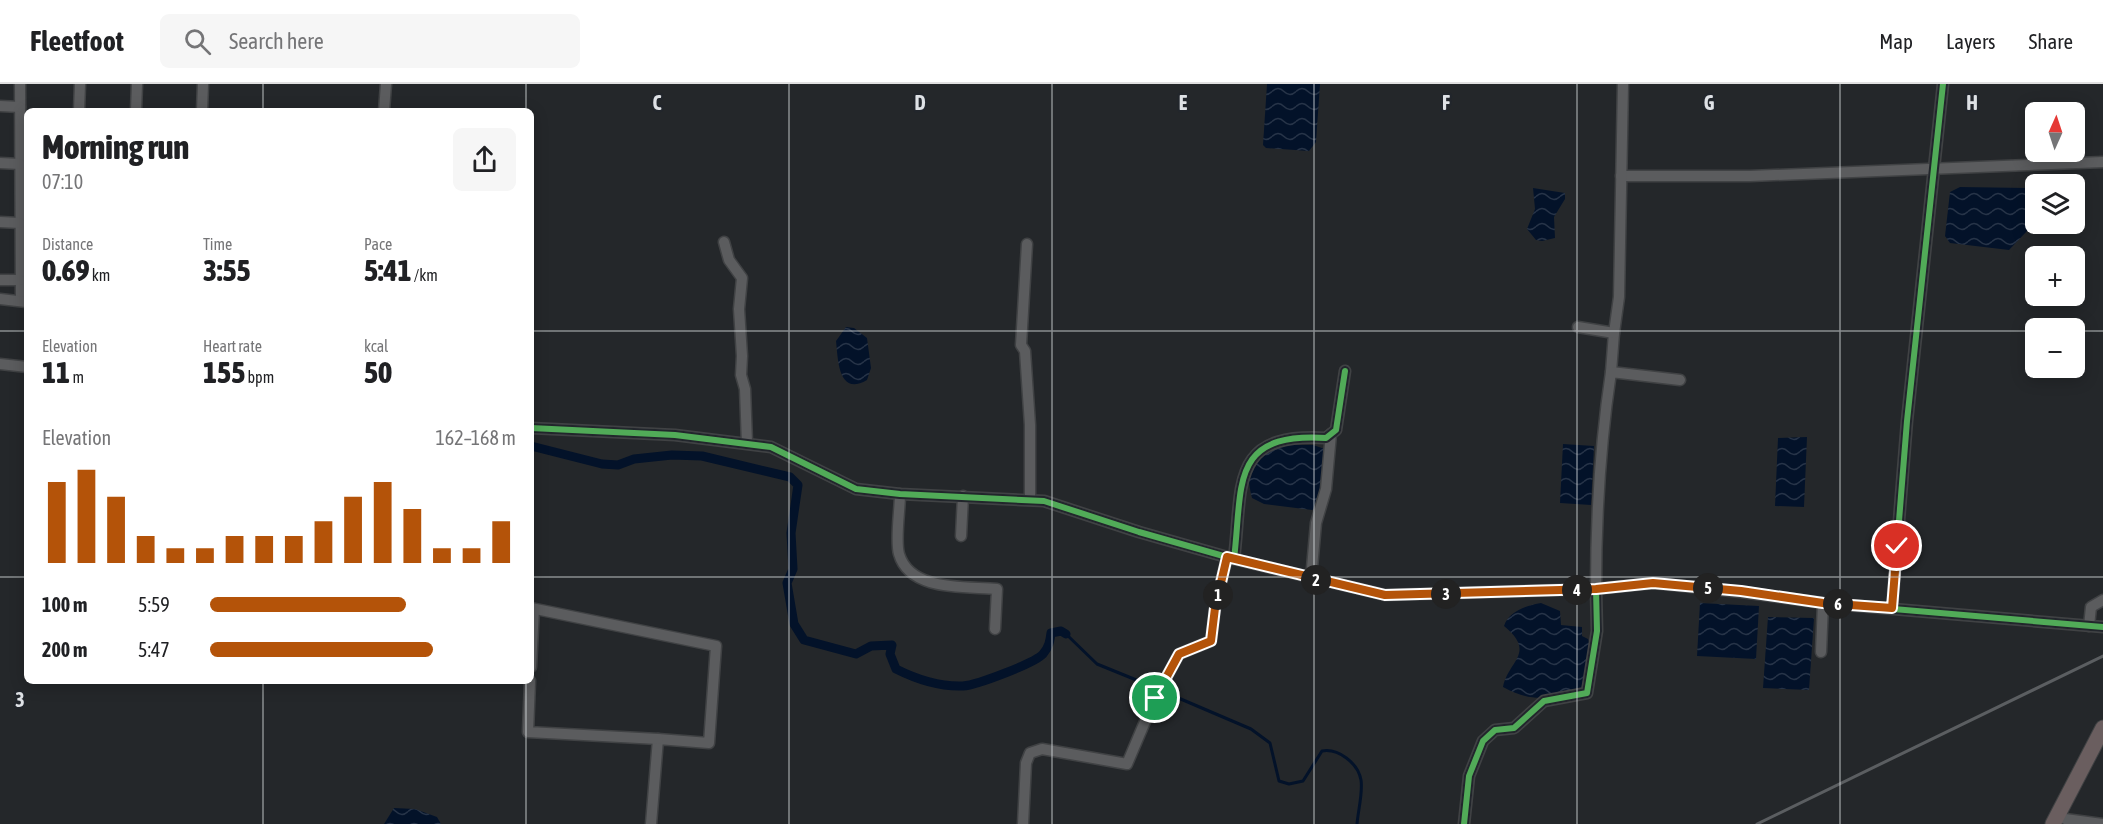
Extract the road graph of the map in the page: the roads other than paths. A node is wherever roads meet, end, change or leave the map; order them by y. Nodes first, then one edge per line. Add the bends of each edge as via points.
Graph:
1 (20, 84) edge
2 (80, 84) edge
3 (137, 84) edge
4 (203, 84) edge
5 (386, 84) edge
6 (1623, 84) edge
7 (1943, 84) edge
8 (0, 106) edge
9 (20, 106) junction
10 (79, 108) edge
11 (136, 108) edge
12 (202, 108) edge
13 (384, 108) edge
14 (2103, 162) edge
15 (0, 164) edge
16 (20, 164) junction
17 (1936, 169) junction
18 (1621, 176) junction
19 (0, 222) edge
20 (20, 223) junction
21 (724, 242) dead end
22 (1027, 244) dead end
23 (0, 280) edge
24 (23, 293) edge
25 (0, 299) edge
26 (1578, 327) dead end
27 (1614, 333) junction
28 (0, 364) edge
29 (24, 367) edge
30 (1345, 371) dead end
31 (1611, 372) junction
32 (1680, 380) dead end
33 (534, 428) edge
34 (1331, 434) junction
35 (747, 443) junction
36 (900, 494) junction
37 (963, 496) junction
38 (1030, 499) junction
39 (960, 536) dead end
40 (1231, 558) junction
41 (1311, 579) junction
42 (1596, 589) junction
43 (2103, 600) edge
44 (1823, 603) junction
45 (1892, 608) junction
46 (534, 609) edge
47 (2089, 626) junction
48 (2103, 627) edge
49 (995, 629) dead end
50 (1821, 652) dead end
51 (530, 684) edge
52 (2103, 728) edge
53 (658, 739) junction
54 (2103, 747) edge
55 (2060, 822) edge
56 (651, 824) edge
57 (1023, 824) edge
58 (1464, 824) edge
59 (2103, 824) edge

1 - 9 street
2 - 10 street
3 - 11 street
4 - 12 street
5 - 13 street
6 - 18 street
7 - 17 street
8 - 9 street
9 - 16 street
14 - 17 street
15 - 16 street
16 - 20 street
17 - 18 street
17 - 45 street via 1906,421
18 - 27 street via 1619,297
19 - 20 street
20 - 24 street
21 - 35 street via 729,260 742,278 741,375
22 - 38 street via 1021,345 1025,351 1030,415
23 - 24 street
24 - 25 street
26 - 27 street
27 - 31 street
28 - 29 street
30 - 34 street via 1336,430
31 - 32 street
31 - 42 street via 1599,471
33 - 35 street
34 - 40 street via 1326,438 1270,444 1250,460
34 - 41 street
35 - 36 street via 771,447 856,489
36 - 37 street
36 - 49 street via 899,554 909,570 924,582 997,589
37 - 38 street
37 - 39 street
38 - 40 street
40 - 41 street
40 - 57 street via 1215,608 1211,641 1179,654 1127,764 1042,749 1030,753
41 - 42 street via 1385,595
42 - 44 street via 1653,583
42 - 58 street via 1597,632 1587,693 1544,701 1514,728 1495,730 1483,741 1469,776
43 - 47 street via 2091,607
44 - 45 street
44 - 50 street
45 - 47 street
46 - 53 street via 716,646 709,743
47 - 48 street
51 - 53 street via 528,732
52 - 55 highway
53 - 56 street
54 - 55 highway
55 - 59 street

